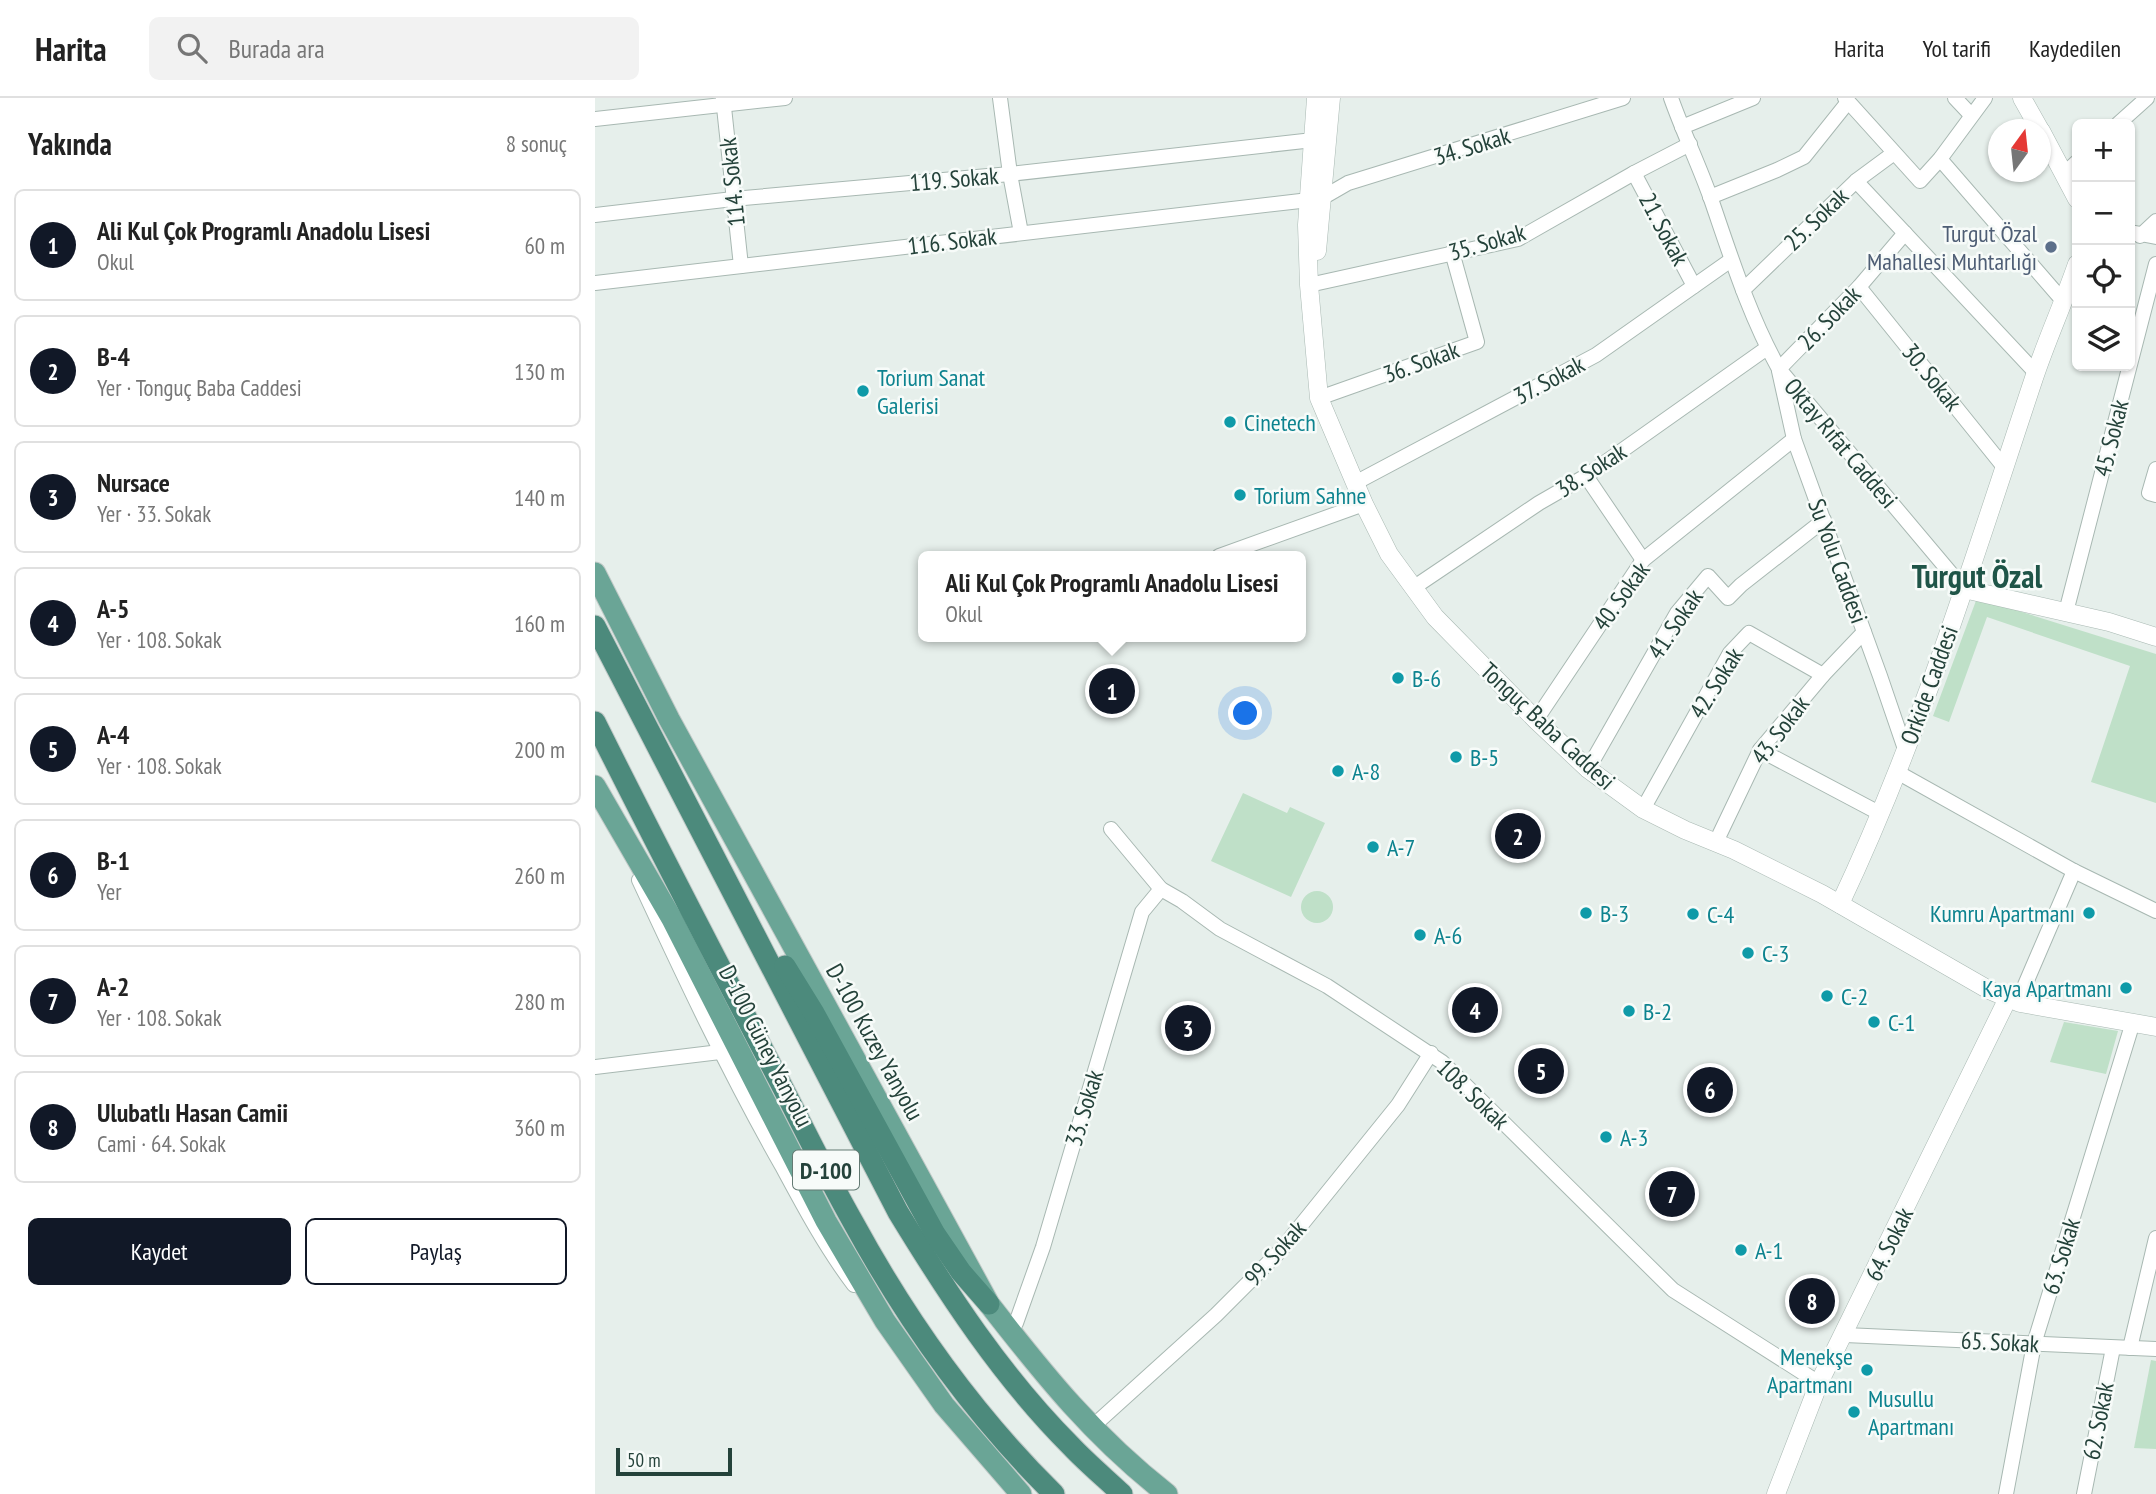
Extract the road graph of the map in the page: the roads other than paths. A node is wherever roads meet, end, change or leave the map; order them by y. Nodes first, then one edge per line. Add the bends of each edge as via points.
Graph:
1 (785, 98) edge
2 (1000, 98) edge
3 (1316, 98) edge
4 (1331, 98) edge
5 (1623, 98) edge
6 (1671, 98) edge
7 (1753, 98) edge
8 (1955, 98) edge
9 (1985, 98) edge
10 (2022, 98) edge
11 (2147, 98) edge
12 (1847, 100) edge
13 (724, 101) edge
14 (1971, 115) junction
15 (595, 119) edge
16 (2034, 119) edge
17 (2124, 119) edge
18 (1682, 127) junction
19 (1313, 140) junction
20 (2051, 143) edge
21 (1690, 144) junction
22 (1894, 153) junction
23 (1940, 159) junction
24 (2071, 168) edge
25 (1634, 173) junction
26 (1010, 174) junction
27 (1856, 181) junction
28 (1710, 197) junction
29 (733, 199) junction
30 (1315, 199) junction
31 (595, 215) edge
32 (2156, 221) edge
33 (1021, 233) junction
34 (1905, 233) junction
35 (2135, 234) edge
36 (2156, 237) edge
37 (1452, 252) junction
38 (1731, 260) junction
39 (2156, 264) edge
40 (741, 266) junction
41 (2072, 279) edge
42 (595, 283) edge
43 (1309, 285) junction
44 (1694, 286) junction
45 (1860, 287) junction
46 (1743, 290) junction
47 (2064, 302) junction
48 (1767, 348) junction
49 (1779, 369) junction
50 (2036, 373) junction
51 (1319, 398) junction
52 (1794, 439) junction
53 (2004, 467) junction
54 (2156, 469) edge
55 (1586, 476) junction
56 (1355, 483) junction
57 (2156, 495) edge
58 (1364, 504) junction
59 (1823, 520) junction
60 (1233, 551) edge
61 (1643, 560) junction
62 (595, 573) edge
63 (1413, 589) junction
64 (1964, 589) junction
65 (2066, 612) junction
66 (595, 625) edge
67 (1864, 632) junction
68 (2156, 636) edge
69 (1823, 675) junction
70 (1535, 720) junction
71 (595, 722) edge
72 (1760, 750) junction
73 (1906, 752) junction
74 (595, 753) edge
75 (1588, 769) junction
76 (1897, 772) junction
77 (595, 786) edge
78 (1643, 808) junction
79 (1881, 814) junction
80 (1111, 829) dead end
81 (622, 833) junction
82 (1716, 842) junction
83 (656, 843) junction
84 (2074, 871) junction
85 (1161, 889) junction
86 (1840, 904) junction
87 (740, 906) junction
88 (2156, 911) edge
89 (2014, 1001) junction
90 (2133, 1022) junction
91 (2156, 1027) edge
92 (720, 1052) junction
93 (1430, 1053) junction
94 (595, 1067) edge
95 (2156, 1238) edge
96 (989, 1304) junction
97 (884, 1321) junction
98 (1010, 1331) junction
99 (1845, 1335) junction
100 (2034, 1344) junction
101 (2113, 1348) junction
102 (2130, 1348) junction
103 (2156, 1349) edge
104 (1819, 1383) junction
105 (1091, 1428) junction
106 (1021, 1494) edge
107 (1054, 1494) edge
108 (1122, 1494) edge
109 (1167, 1494) edge
110 (1776, 1494) edge
111 (2006, 1494) edge
112 (2084, 1494) edge

1 - 13 street
2 - 26 street
3 - 19 street, Tonguç Baba Caddesi
4 - 30 street, Tonguç Baba Caddesi
5 - 30 street, 34. Sokak via 1348,183
6 - 18 street, Oktay Rıfat Caddesi
7 - 18 street
8 - 14 street
9 - 14 street
10 - 16 street
11 - 17 street
12 - 22 street
12 - 28 street via 1804,157
13 - 15 street
13 - 29 street, 114. Sokak
14 - 23 street
18 - 21 street, Oktay Rıfat Caddesi
19 - 26 street, 119. Sokak
19 - 30 street, Tonguç Baba Caddesi
20 - 24 street
21 - 25 street, 35. Sokak
21 - 28 street, Oktay Rıfat Caddesi
22 - 23 street via 1920,181
22 - 27 street, 25. Sokak
23 - 47 street
25 - 37 street, 35. Sokak via 1518,239
25 - 44 street, 21. Sokak
26 - 29 street, 119. Sokak
26 - 33 street
27 - 34 street
27 - 46 street, 25. Sokak
28 - 38 street, Oktay Rıfat Caddesi
29 - 31 street, 119. Sokak
29 - 40 street, 114. Sokak
30 - 33 street, 116. Sokak
30 - 43 street, Tonguç Baba Caddesi via 1307,225
32 - 35 street
33 - 40 street, 116. Sokak
34 - 45 street, 26. Sokak
34 - 50 street
35 - 36 street
37 - 43 street, 35. Sokak
37 - 51 street, 36. Sokak via 1477,342
38 - 44 street, 37. Sokak
38 - 46 street, Oktay Rıfat Caddesi
39 - 65 street, 45. Sokak
40 - 42 street, 116. Sokak
41 - 47 street, Orkide Caddesi
43 - 51 street, Tonguç Baba Caddesi
44 - 56 street, 37. Sokak via 1597,355
45 - 49 street, 26. Sokak
45 - 53 street, 30. Sokak
46 - 48 street, Oktay Rıfat Caddesi
47 - 50 street, Orkide Caddesi
48 - 49 street, Oktay Rıfat Caddesi
48 - 55 street, 38. Sokak
49 - 52 street, Su Yolu Caddesi
49 - 64 street, Oktay Rıfat Caddesi
50 - 53 street, Orkide Caddesi
51 - 56 street, Tonguç Baba Caddesi
52 - 59 street, Su Yolu Caddesi
52 - 61 street, 40. Sokak
53 - 64 street, Orkide Caddesi
54 - 57 street via 2149,493
55 - 61 street
55 - 63 street, 38. Sokak
56 - 58 street, Tonguç Baba Caddesi
58 - 60 street
58 - 63 street, Tonguç Baba Caddesi
59 - 67 street, Su Yolu Caddesi
59 - 75 street, 41. Sokak via 1728,598 1708,576 1677,613
61 - 70 street, 40. Sokak
62 - 96 main road, D-100 Kuzey Yanyolu via 682,742
63 - 70 street, Tonguç Baba Caddesi
64 - 65 street
64 - 73 street, Orkide Caddesi
65 - 68 street
66 - 87 highway, D-100
67 - 69 street, 43. Sokak
67 - 73 street, Su Yolu Caddesi
69 - 72 street, 43. Sokak
69 - 78 street, 42. Sokak via 1749,633 1730,653
70 - 75 street, Tonguç Baba Caddesi
71 - 83 highway, D-100
72 - 79 street
72 - 82 street, 43. Sokak
73 - 76 street, Orkide Caddesi
74 - 83 highway
75 - 78 street, Tonguç Baba Caddesi
76 - 79 street, Orkide Caddesi
76 - 84 street
77 - 81 main road, D-100 Güney Yanyolu
78 - 82 street, Tonguç Baba Caddesi
79 - 86 street, Orkide Caddesi
80 - 85 street, 108. Sokak
81 - 92 street
81 - 97 main road, D-100 Güney Yanyolu via 672,919 826,1221
82 - 86 street, Tonguç Baba Caddesi
83 - 107 highway, D-100 via 851,1220 909,1317 972,1402
84 - 88 street
84 - 89 street, 64. Sokak
85 - 93 street, 108. Sokak via 1220,929 1327,986
85 - 98 street, 33. Sokak via 1142,912 1043,1247
86 - 89 street, Tonguç Baba Caddesi
87 - 96 highway via 772,945 814,1013 935,1234
87 - 108 highway, D-100 via 926,1259 1012,1379 1070,1446
89 - 90 street, Tonguç Baba Caddesi
89 - 99 street, 64. Sokak
90 - 91 street, Tonguç Baba Caddesi
90 - 100 street, 63. Sokak
92 - 94 street
92 - 97 street via 833,1257
93 - 104 street, 108. Sokak via 1673,1290
93 - 105 street, 99. Sokak via 1398,1105 1281,1250
95 - 102 street
96 - 98 main road, D-100 Kuzey Yanyolu
97 - 106 main road, D-100 Güney Yanyolu via 944,1405
98 - 105 main road, D-100 Kuzey Yanyolu
99 - 100 street, 65. Sokak
99 - 104 street, 64. Sokak
100 - 101 street, 65. Sokak
100 - 111 street, 63. Sokak
101 - 102 street, 65. Sokak
101 - 112 street, 62. Sokak
102 - 103 street, 65. Sokak
104 - 110 street, 64. Sokak
105 - 109 main road, D-100 Kuzey Yanyolu

